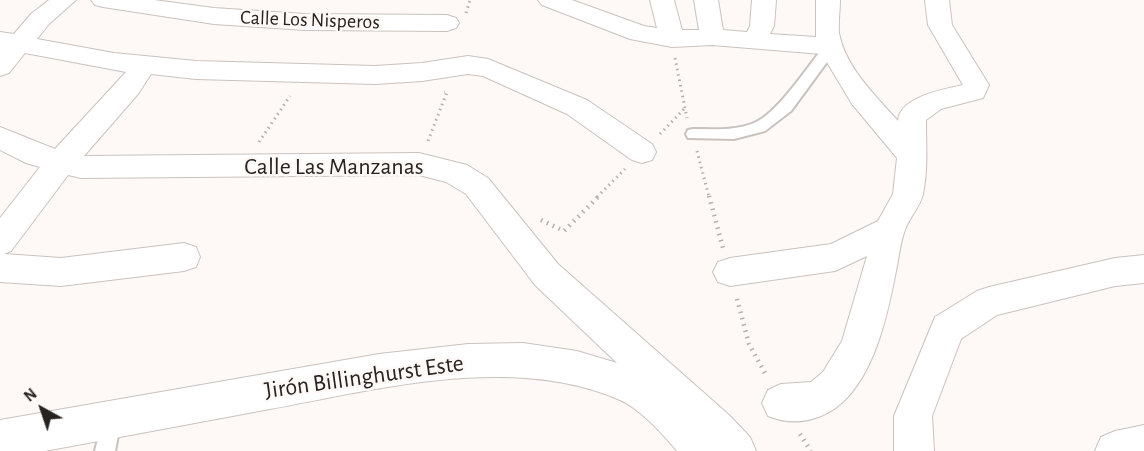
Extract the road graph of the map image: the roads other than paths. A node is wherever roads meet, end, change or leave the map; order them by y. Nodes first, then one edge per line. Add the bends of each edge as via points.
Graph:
1 (64, 0) edge
2 (103, 0) edge
3 (550, 0) edge
4 (662, 0) edge
5 (706, 0) edge
6 (764, 0) edge
7 (828, 0) edge
8 (937, 0) edge
9 (447, 23) dead end
10 (712, 37) junction
11 (672, 39) junction
12 (754, 40) junction
13 (9, 43) edge
14 (831, 47) junction
15 (144, 65) junction
16 (0, 67) edge
17 (693, 134) dead end
18 (0, 137) edge
19 (642, 152) dead end
20 (912, 155) junction
21 (61, 162) junction
22 (889, 230) junction
23 (0, 242) edge
24 (184, 257) dead end
25 (0, 268) edge
26 (1144, 269) edge
27 (730, 272) dead end
28 (781, 403) dead end
29 (108, 435) edge
30 (0, 440) edge
31 (1144, 445) edge
32 (703, 451) edge
33 (736, 451) edge
34 (914, 451) edge
35 (1115, 451) edge

1 - 13 street
2 - 9 street, Calle Los Nisperos via 214,16 305,22
3 - 11 street via 639,33
4 - 11 street
5 - 10 street
6 - 12 street via 762,26
7 - 14 street via 827,32
8 - 20 street via 940,25 976,86 968,94 932,102 912,116
10 - 11 street
10 - 12 street
12 - 14 street
13 - 15 street
13 - 16 street
14 - 17 lane via 786,107 760,127 734,134
14 - 20 street via 859,95
15 - 19 street via 375,75 468,65 488,68 577,107
15 - 21 street
18 - 21 street, Calle Las Manzanas via 36,155
20 - 22 street via 908,195
21 - 23 street
21 - 33 street, Calle Las Manzanas via 81,167 419,164 453,171 467,178 558,286
22 - 27 street via 836,257
22 - 28 street via 863,335 840,381 821,398
24 - 25 street via 61,272
26 - 34 street via 1115,272 989,302 947,328 913,416
29 - 30 street, Jirón Billinghurst Este
29 - 32 street, Jirón Billinghurst Este via 379,371 468,361 523,360 578,368 633,386 672,416
31 - 35 street

